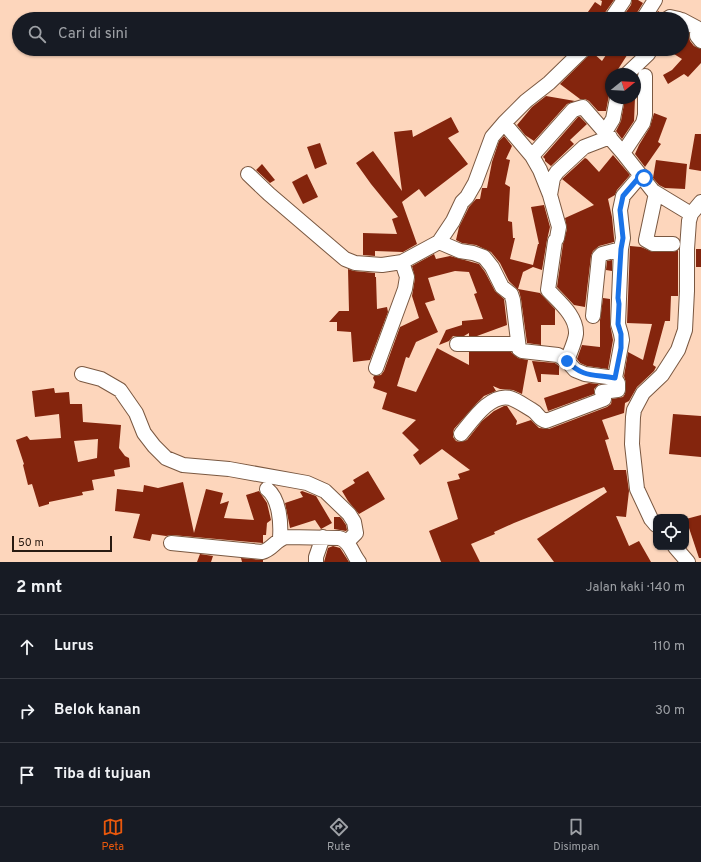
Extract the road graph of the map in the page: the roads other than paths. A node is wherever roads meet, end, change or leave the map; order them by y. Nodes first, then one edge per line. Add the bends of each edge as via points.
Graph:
1 (624, 0) edge
2 (655, 0) edge
3 (616, 12) edge
4 (647, 12) edge
5 (689, 24) edge
6 (701, 41) edge
7 (577, 56) edge
8 (646, 56) edge
9 (633, 68) edge
10 (645, 76) dead end
11 (616, 104) edge
12 (504, 123) junction
13 (608, 134) junction
14 (623, 153) junction
15 (532, 156) junction
16 (248, 174) dead end
17 (641, 175) junction
18 (656, 193) junction
19 (550, 195) junction
20 (701, 202) edge
21 (691, 214) junction
22 (439, 242) junction
23 (673, 244) dead end
24 (621, 249) junction
25 (402, 262) junction
26 (593, 316) dead end
27 (457, 344) dead end
28 (518, 344) junction
29 (567, 361) junction
30 (376, 368) dead end
31 (82, 374) dead end
32 (615, 378) junction
33 (460, 434) dead end
34 (268, 489) dead end
35 (653, 521) edge
36 (323, 537) junction
37 (280, 538) junction
38 (347, 542) junction
39 (171, 543) dead end
40 (678, 550) edge
41 (316, 562) edge
42 (359, 562) edge
43 (688, 562) edge

1 - 3 street
2 - 4 street
5 - 6 street via 696,28 697,38
7 - 12 street
8 - 9 street
10 - 14 street via 643,123
11 - 13 street
12 - 15 street
12 - 22 street via 492,137 475,183
13 - 14 street
13 - 15 street via 583,107 578,107
13 - 19 street via 584,147 557,172 552,178
14 - 17 street
15 - 19 street
16 - 25 street via 345,259 365,265
17 - 18 street
17 - 24 street via 623,196 620,210 623,238
18 - 21 street
18 - 23 street via 646,240 653,244
19 - 29 street via 559,227 548,290 571,315 576,333
20 - 21 street
21 - 35 street via 687,250 685,330 678,350 662,375 643,393 633,417 632,444 636,489
22 - 25 street
22 - 28 street via 488,260 502,287 511,294
24 - 26 street via 599,257
24 - 32 street via 618,298 621,348
25 - 30 street via 407,277 405,289
27 - 28 street
28 - 29 street via 522,351 558,355
29 - 32 street via 575,370 585,374
31 - 38 street via 101,379 120,390 136,413 144,433 166,458 183,465 229,469 307,484 325,491 354,522 356,533
32 - 33 street via 618,390 602,392 604,400 546,420 511,398 494,400 486,405
34 - 37 street via 279,514
36 - 37 street
36 - 38 street via 343,539
36 - 41 street
37 - 39 street via 262,552
38 - 42 street
40 - 43 street

